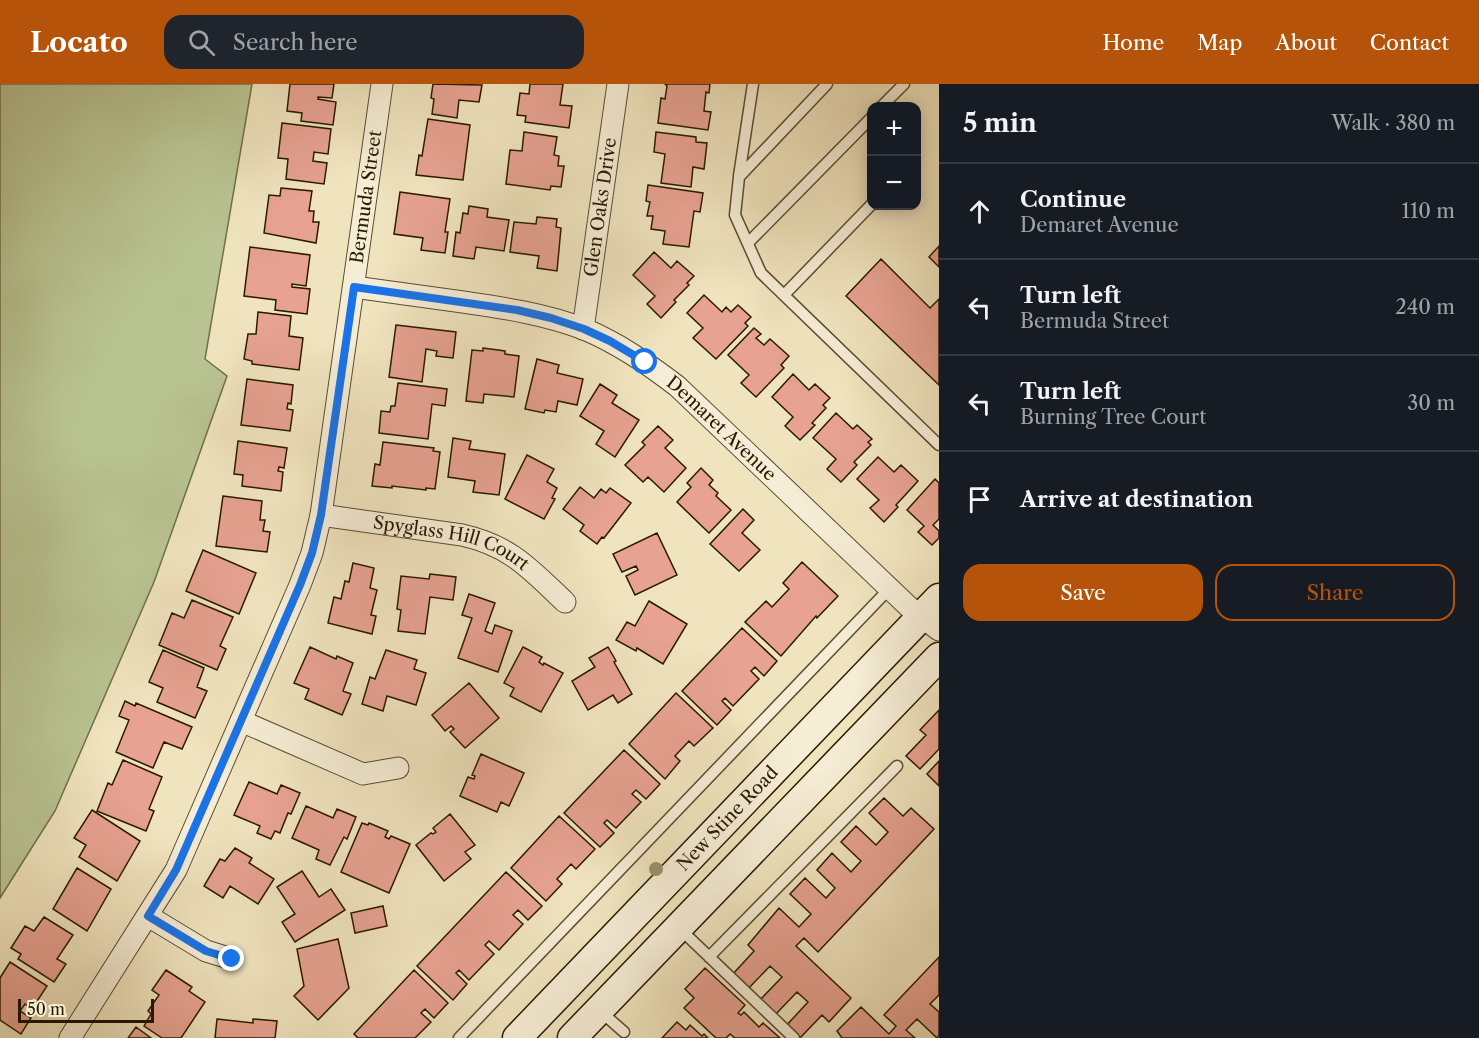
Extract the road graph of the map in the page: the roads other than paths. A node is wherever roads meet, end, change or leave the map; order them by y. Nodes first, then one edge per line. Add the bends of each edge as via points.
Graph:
1 (382, 84) edge
2 (618, 84) edge
3 (753, 84) edge
4 (828, 84) edge
5 (904, 84) edge
6 (886, 102) edge
7 (867, 125) edge
8 (739, 177) junction
9 (867, 209) edge
10 (748, 243) junction
11 (354, 287) junction
12 (784, 295) junction
13 (584, 329) junction
14 (939, 445) edge
15 (321, 515) junction
16 (890, 588) junction
17 (565, 602) dead end
18 (933, 615) edge
19 (939, 657) edge
20 (241, 721) junction
21 (897, 765) dead end
22 (398, 768) dead end
23 (148, 916) junction
24 (678, 928) junction
25 (709, 957) junction
26 (232, 959) dead end
27 (599, 1010) junction
28 (624, 1036) edge
29 (70, 1038) edge
30 (459, 1038) edge
31 (517, 1038) edge
32 (572, 1038) edge
33 (794, 1038) edge

1 - 11 street, Bermuda Street
2 - 13 street, Glen Oaks Drive
3 - 8 lane
4 - 8 lane
5 - 6 lane
7 - 10 lane
8 - 10 lane via 735,215
9 - 12 lane
10 - 12 lane via 762,273
11 - 13 street, Demaret Avenue via 517,310
11 - 15 street, Bermuda Street
12 - 14 lane
13 - 16 street, Demaret Avenue via 645,362 677,386
15 - 17 street, Spyglass Hill Court via 483,540 521,560
15 - 20 street, Bermuda Street via 300,585
16 - 18 street, Demaret Avenue
16 - 30 lane
18 - 31 main road, New Stine Road
19 - 24 main road
20 - 22 street via 363,774
20 - 23 street, Bermuda Street via 176,870
21 - 25 lane
23 - 26 street via 206,951
23 - 29 street, Bermuda Street
24 - 25 lane
24 - 27 main road
25 - 33 lane
27 - 28 lane
27 - 32 main road

